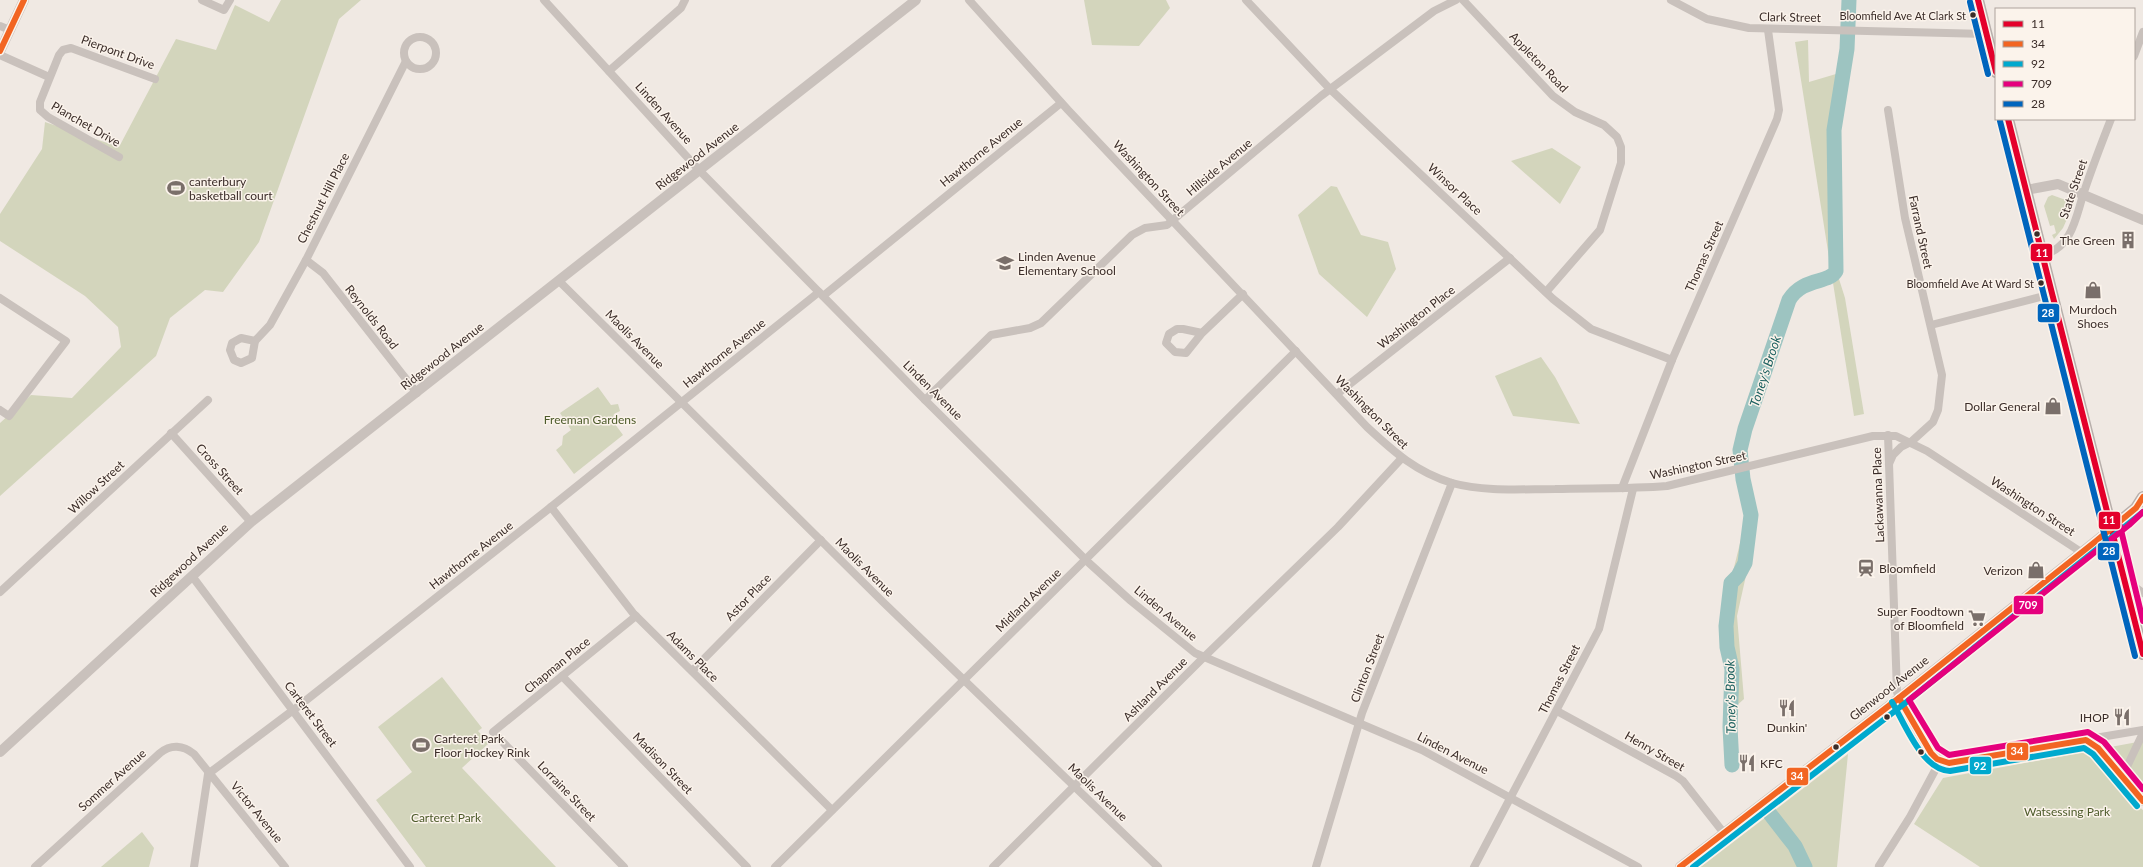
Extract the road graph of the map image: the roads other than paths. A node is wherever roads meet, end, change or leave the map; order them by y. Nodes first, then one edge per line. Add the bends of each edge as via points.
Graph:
1 (24, 0) edge
2 (202, 0) edge
3 (230, 0) edge
4 (544, 0) edge
5 (685, 0) edge
6 (916, 0) edge
7 (968, 0) edge
8 (1246, 0) edge
9 (1456, 0) edge
10 (1463, 0) edge
11 (1671, 0) edge
12 (1978, 0) edge
13 (1444, 2) edge
14 (0, 26) edge
15 (10, 30) junction
16 (1768, 30) junction
17 (2143, 32) edge
18 (1986, 34) junction
19 (0, 51) edge
20 (2135, 53) edge
21 (0, 55) edge
22 (406, 61) dead end
23 (1995, 68) edge
24 (609, 71) junction
25 (49, 77) junction
26 (155, 79) dead end
27 (1330, 89) junction
28 (1061, 103) junction
29 (1888, 110) dead end
30 (2008, 120) edge
31 (2111, 120) edge
32 (119, 157) dead end
33 (699, 170) junction
34 (2026, 190) junction
35 (2083, 194) junction
36 (2143, 220) edge
37 (1173, 221) junction
38 (2043, 255) junction
39 (1510, 258) junction
40 (306, 260) junction
41 (558, 281) junction
42 (1546, 292) junction
43 (821, 294) junction
44 (1243, 294) junction
45 (2052, 294) junction
46 (0, 298) edge
47 (1931, 325) junction
48 (1202, 333) dead end
49 (256, 341) dead end
50 (1296, 351) junction
51 (1672, 360) junction
52 (417, 393) junction
53 (1338, 394) junction
54 (208, 400) dead end
55 (926, 400) junction
56 (682, 402) junction
57 (0, 410) edge
58 (171, 433) junction
59 (1888, 435) junction
60 (1911, 442) junction
61 (1401, 458) junction
62 (1889, 464) junction
63 (1452, 483) junction
64 (1622, 488) junction
65 (1633, 489) junction
66 (2143, 497) edge
67 (551, 507) junction
68 (251, 522) junction
69 (2112, 528) junction
70 (820, 540) junction
71 (2082, 552) junction
72 (1086, 560) junction
73 (192, 576) junction
74 (2125, 580) junction
75 (0, 592) edge
76 (2143, 593) edge
77 (636, 616) junction
78 (2143, 654) edge
79 (1204, 656) junction
80 (692, 671) junction
81 (562, 676) junction
82 (963, 679) junction
83 (1899, 698) junction
84 (293, 710) junction
85 (1557, 711) junction
86 (1359, 723) junction
87 (2143, 730) edge
88 (493, 732) joint
89 (2143, 733) edge
90 (2081, 740) junction
91 (0, 752) edge
92 (1940, 761) junction
93 (210, 773) junction
94 (2122, 777) junction
95 (1074, 786) junction
96 (1511, 797) junction
97 (2143, 801) edge
98 (832, 810) junction
99 (1723, 832) junction
100 (1879, 866) edge
101 (35, 867) edge
102 (194, 867) edge
103 (285, 867) edge
104 (410, 867) edge
105 (624, 867) edge
106 (747, 867) edge
107 (775, 867) edge
108 (993, 867) edge
109 (1158, 867) edge
110 (1316, 867) edge
111 (1474, 867) edge
112 (1638, 867) edge
113 (1680, 867) edge

1 - 15 street
2 - 3 street via 224,10
4 - 24 street, Linden Avenue
5 - 24 street via 680,8
6 - 33 street, Ridgewood Avenue
7 - 28 street, Washington Street
8 - 27 street, Winsor Place
9 - 13 street, Hillside Avenue
10 - 42 street, Appleton Road via 1553,96 1575,112 1604,125 1617,137 1621,147 1621,163 1600,230
11 - 16 street, Clark Street via 1698,15 1718,22
12 - 18 main road
13 - 27 street, Hillside Avenue
14 - 15 street
15 - 19 street
16 - 18 street, Clark Street
16 - 51 street, Thomas Street via 1778,118
17 - 20 street
18 - 23 main road
21 - 25 street
22 - 40 street, Chestnut Hill Place
24 - 33 street, Linden Avenue
25 - 26 street, Pierpont Drive via 59,55 63,50 72,48
25 - 32 street, Planchet Drive via 40,102 41,111
27 - 37 street, Hillside Avenue
27 - 39 street, Winsor Place
28 - 37 street, Washington Street
28 - 43 street, Hawthorne Avenue
29 - 47 street, Farrand Street via 1905,218
30 - 34 main road
31 - 35 street, State Street
33 - 41 street, Ridgewood Avenue
33 - 43 street, Linden Avenue
34 - 35 street via 2055,184
34 - 38 main road
35 - 36 street
35 - 38 street, State Street via 2076,220 2067,238 2054,251
37 - 44 street, Washington Street
37 - 55 street, Hillside Avenue via 1167,226 1145,228 1132,235 1041,323 1030,328 991,335
38 - 45 main road
39 - 42 street, Winsor Place
39 - 53 street, Washington Place
40 - 49 street, Chestnut Hill Place via 270,325
40 - 52 street, Reynolds Road via 323,273
41 - 52 street, Ridgewood Avenue
41 - 56 street, Maolis Avenue
42 - 51 street, Winsor Place via 1591,329
43 - 55 street, Linden Avenue
43 - 56 street, Hawthorne Avenue
44 - 48 street
44 - 50 street, Washington Street
45 - 47 street
45 - 69 main road
46 - 57 street via 66,341 9,416
47 - 60 street, Farrand Street via 1942,371 1938,410 1933,422
50 - 53 street, Washington Street
50 - 72 street, Midland Avenue
51 - 64 street, Thomas Street
52 - 68 street, Ridgewood Avenue
53 - 61 street, Washington Street via 1367,427
54 - 58 street, Willow Street
55 - 72 street, Linden Avenue
56 - 67 street, Hawthorne Avenue
56 - 70 street, Maolis Avenue
58 - 68 street, Cross Street
58 - 75 street, Willow Street
59 - 60 street, Washington Street
59 - 62 street, Lackawanna Place
59 - 65 street, Washington Street via 1873,436 1668,486
60 - 62 street via 1893,455
60 - 71 street, Washington Street
61 - 63 street, Washington Street
61 - 79 street, Ashland Avenue via 1338,527
62 - 83 street, Lackawanna Place via 1896,692
63 - 64 street, Washington Street via 1481,488
63 - 86 street, Clinton Street
64 - 65 street, Washington Street
65 - 85 street, Thomas Street via 1598,629
66 - 69 main road via 2136,508
67 - 77 street, Adams Place
67 - 84 street, Hawthorne Avenue
68 - 73 street, Ridgewood Avenue
69 - 71 street, Glenwood Avenue
69 - 74 main road
70 - 80 street, Astor Place
70 - 82 street, Maolis Avenue
71 - 83 street, Glenwood Avenue
72 - 79 street, Linden Avenue via 1131,601 1195,653
72 - 82 street, Midland Avenue
73 - 84 street, Carteret Street
73 - 91 street, Ridgewood Avenue
74 - 76 street
74 - 78 main road
77 - 80 street, Adams Place
77 - 81 street, Chapman Place
79 - 86 street, Linden Avenue
79 - 95 street, Ashland Avenue
80 - 98 street, Adams Place
81 - 88 street, Chapman Place
81 - 106 street, Madison Street
82 - 95 street, Maolis Avenue
82 - 98 street, Midland Avenue
83 - 92 street via 1931,753
83 - 99 street, Glenwood Avenue
84 - 93 street, Hawthorne Avenue
84 - 104 street, Carteret Street
85 - 96 street, Thomas Street
85 - 99 street, Henry Street via 1683,781
86 - 96 street, Linden Avenue via 1422,750
86 - 110 street, Clinton Street
87 - 90 street
88 - 105 street, Lorraine Street
89 - 94 street
90 - 92 street via 1949,763
90 - 94 street via 2095,745
92 - 100 street via 1910,817
93 - 101 street, Sommer Avenue via 188,749 176,746 164,750
93 - 102 street
93 - 103 street, Victor Avenue
94 - 97 street
95 - 108 street, Ashland Avenue
95 - 109 street, Maolis Avenue
96 - 111 street, Thomas Street
96 - 112 street, Linden Avenue
98 - 107 street, Midland Avenue
99 - 113 street, Glenwood Avenue

